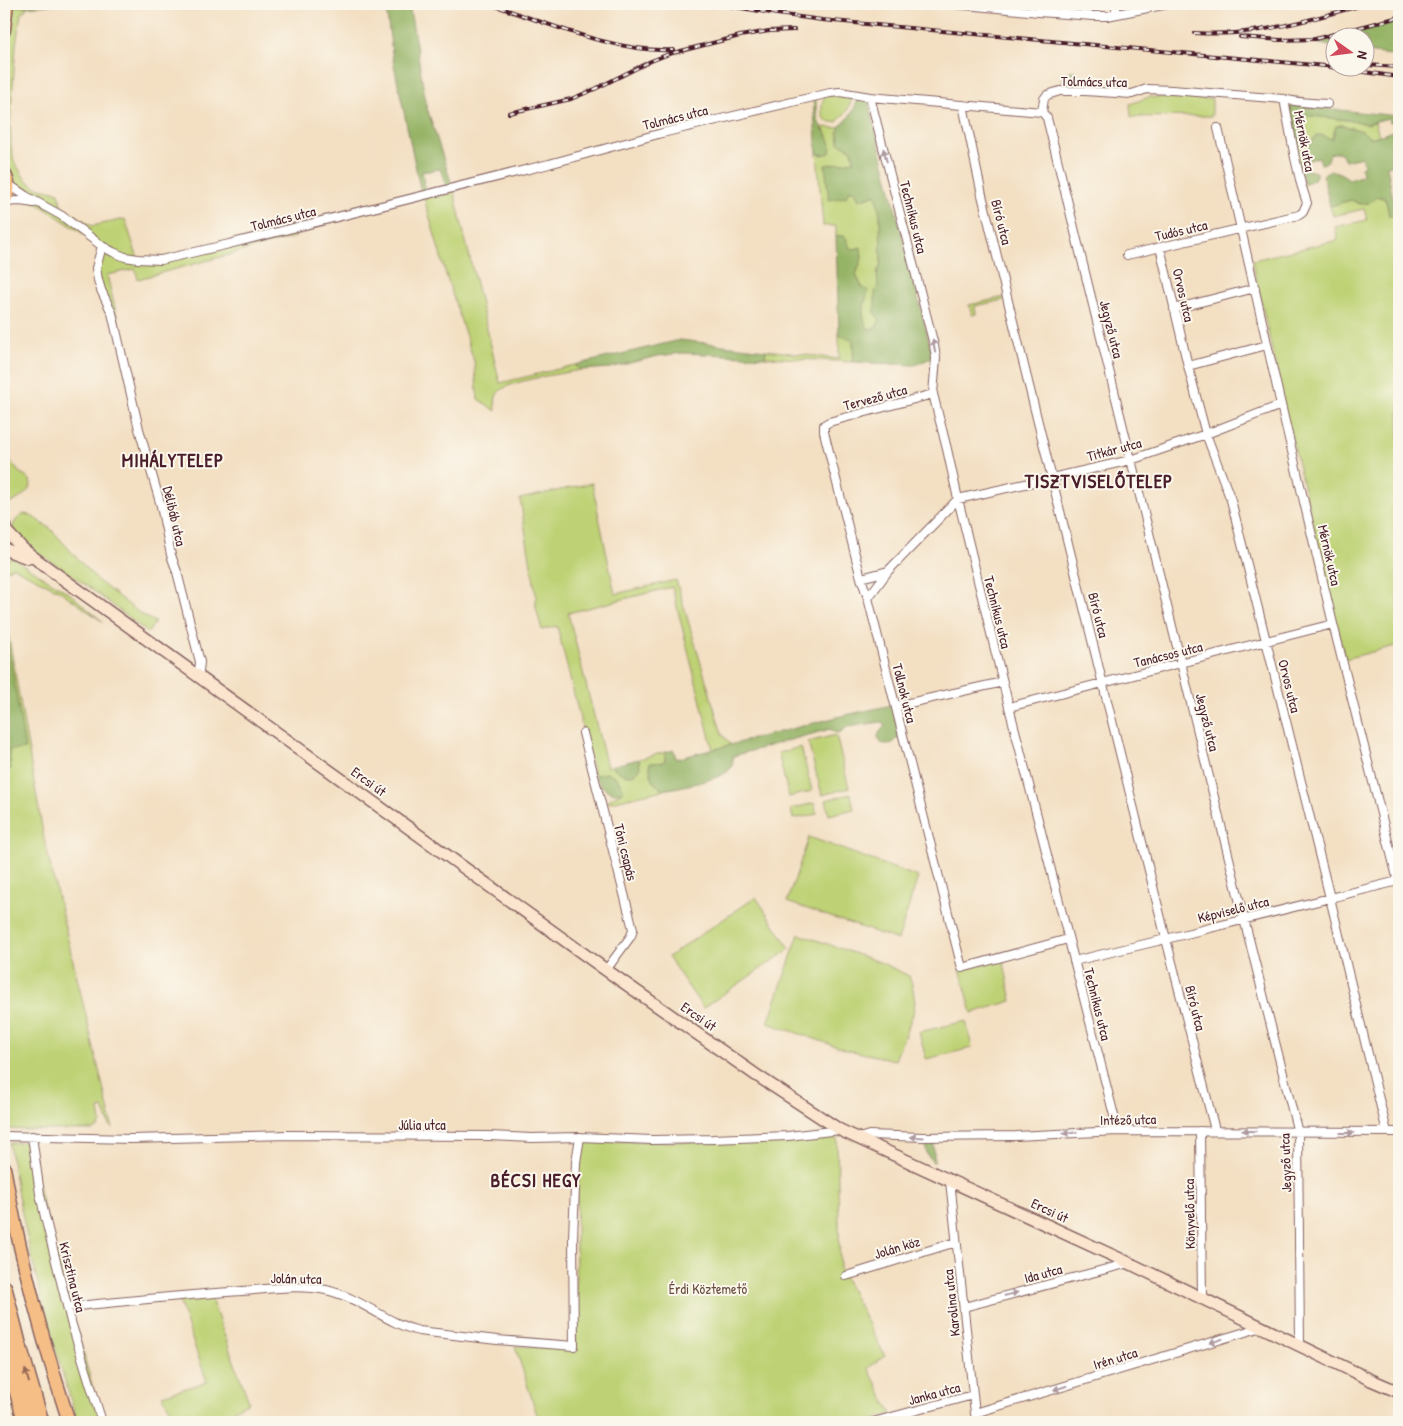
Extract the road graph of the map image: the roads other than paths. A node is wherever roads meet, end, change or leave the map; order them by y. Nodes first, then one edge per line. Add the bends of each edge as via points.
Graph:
1 (7, 4) edge
2 (954, 4) edge
3 (1115, 4) edge
4 (1168, 4) edge
5 (1015, 7) edge
6 (1118, 14) junction
7 (4, 30) edge
8 (870, 96) junction
9 (1284, 99) junction
10 (1326, 104) dead end
11 (963, 105) junction
12 (1042, 112) junction
13 (1218, 128) dead end
14 (6, 178) edge
15 (4, 202) edge
16 (40, 204) junction
17 (1242, 229) junction
18 (102, 246) junction
19 (1160, 247) junction
20 (1127, 255) dead end
21 (1255, 288) junction
22 (1174, 309) junction
23 (1267, 345) junction
24 (1188, 366) junction
25 (933, 394) junction
26 (1281, 405) junction
27 (824, 425) joint
28 (1206, 434) junction
29 (1131, 460) junction
30 (1052, 477) junction
31 (958, 500) junction
32 (4, 531) edge
33 (4, 549) edge
34 (41, 563) junction
35 (888, 571) junction
36 (862, 578) junction
37 (868, 598) junction
38 (1333, 624) junction
39 (1266, 641) junction
40 (1181, 663) junction
41 (197, 675) junction
42 (1003, 682) junction
43 (1103, 683) junction
44 (896, 706) junction
45 (1008, 707) junction
46 (584, 733) dead end
47 (1399, 883) edge
48 (1330, 898) junction
49 (1244, 919) junction
50 (1068, 939) junction
51 (1166, 940) junction
52 (1074, 961) junction
53 (606, 970) junction
54 (840, 1130) junction
55 (1215, 1130) junction
56 (1118, 1131) junction
57 (1200, 1131) junction
58 (1387, 1132) junction
59 (1399, 1132) edge
60 (1298, 1133) junction
61 (4, 1136) edge
62 (32, 1136) junction
63 (580, 1137) junction
64 (859, 1138) junction
65 (4, 1167) edge
66 (950, 1181) junction
67 (956, 1242) junction
68 (1129, 1263) junction
69 (846, 1276) dead end
70 (4, 1288) edge
71 (1202, 1298) junction
72 (964, 1306) junction
73 (68, 1307) junction
74 (1262, 1327) junction
75 (4, 1345) edge
76 (1300, 1345) junction
77 (1399, 1392) edge
78 (973, 1396) junction
79 (975, 1413) junction
80 (26, 1422) edge
81 (41, 1422) edge
82 (69, 1422) edge
83 (102, 1422) edge
84 (873, 1422) edge
85 (976, 1422) edge

1 - 7 main road
2 - 5 street
3 - 6 street
4 - 6 street
5 - 6 street via 1080,16
8 - 11 street, Tolmács utca
8 - 18 street, Tolmács utca via 840,92 819,95 662,132 549,164 173,258 138,260
25 -> 8 street, Technikus utca via 934,344
9 - 10 street, Tolmács utca
9 - 12 street, Tolmács utca via 1147,89 1132,94 1060,91 1047,95
9 - 17 street, Mérnök utca via 1306,208 1298,215
11 - 12 street, Tolmács utca
11 - 30 street, Bíró utca via 984,204
12 - 29 street, Jegyző utca via 1047,118
13 - 17 street, Mérnök utca
14 - 15 main road via 8,192
14 - 16 street, Tolmács utca
15 - 16 street, Tolmács utca
16 - 18 street, Tolmács utca
17 - 19 street, Tudós utca
17 - 21 street, Mérnök utca
18 - 41 street, Délibáb utca via 97,273 112,313 200,662
19 - 20 street, Tudós utca
19 - 22 street, Orvos utca
21 - 22 street
21 - 23 street, Mérnök utca
22 - 24 street, Orvos utca
23 - 24 street
23 - 26 street, Mérnök utca
24 - 28 street, Orvos utca
25 - 27 street, Tervező utca
25 - 31 street, Technikus utca
26 - 28 street, Titkár utca
26 - 38 street, Mérnök utca
27 - 36 street, Tollnok utca
28 - 29 street, Titkár utca
28 - 39 street, Orvos utca via 1231,500
29 - 30 street, Titkár utca
29 - 40 street, Jegyző utca
30 - 31 street, Titkár utca
30 - 43 street, Bíró utca
31 - 35 street
31 - 42 street, Technikus utca
32 - 34 main road, Ercsi út
33 - 34 main road, Ercsi út
34 - 41 main road, Ercsi út
35 - 36 street
35 - 37 street
36 - 37 street, Tollnok utca
37 - 44 street, Tollnok utca
38 - 39 street, Tanácsos utca
38 - 47 street, Mérnök utca
39 - 40 street, Tanácsos utca
39 - 48 street, Orvos utca
40 - 43 street, Tanácsos utca
40 - 49 street, Jegyző utca
41 - 53 main road, Ercsi út
42 - 44 street
42 - 45 street, Technikus utca
43 - 45 street, Tanácsos utca
43 - 51 street, Bíró utca
44 - 50 street, Tollnok utca via 962,968
45 - 50 street, Technikus utca
46 - 53 street, Tóni csapás via 632,929 631,936
47 - 48 street, Képviselő utca
48 - 49 street, Képviselő utca
48 - 58 street, Orvos utca
49 - 51 street, Képviselő utca
49 - 60 street, Jegyző utca
50 - 52 street, Technikus utca
51 - 52 street, Képviselő utca
51 - 55 street, Bíró utca
52 - 56 street, Technikus utca
53 - 54 main road, Ercsi út
54 - 63 street, Júlia utca via 714,1139
54 - 64 main road, Ercsi út
55 - 57 street, Intéző utca
60 -> 55 street, Intéző utca
56 - 57 street, Intéző utca
56 -> 64 street, Intéző utca via 960,1137 869,1134
57 - 71 street, Könyvelő utca
58 - 59 street, Intéző utca
60 -> 58 street, Intéző utca
60 - 76 street, Jegyző utca
61 - 62 street, Júlia utca
62 - 63 street, Júlia utca via 131,1139 289,1135
62 - 73 street, Krisztina utca via 45,1218
63 - 73 street, Jolán utca via 573,1238 574,1346 419,1331 398,1324 350,1297 310,1288
64 - 66 main road, Ercsi út
65 - 82 main road via 29,1285
66 - 67 street, Karolina utca
66 - 68 main road, Ercsi út
67 - 69 street, Jolán köz
67 - 72 street, Karolina utca
68 - 71 main road, Ercsi út
72 -> 68 street, Ida utca
81 -> 70 highway
71 - 74 main road, Ercsi út
72 - 78 street, Karolina utca
73 - 83 street, Krisztina utca
74 - 76 main road, Ercsi út
74 -> 79 street, Irén utca
75 - 80 highway
76 - 77 main road, Ercsi út
78 - 79 street, Karolina utca
78 - 84 street, Janka utca
79 - 85 street, Karolina utca

